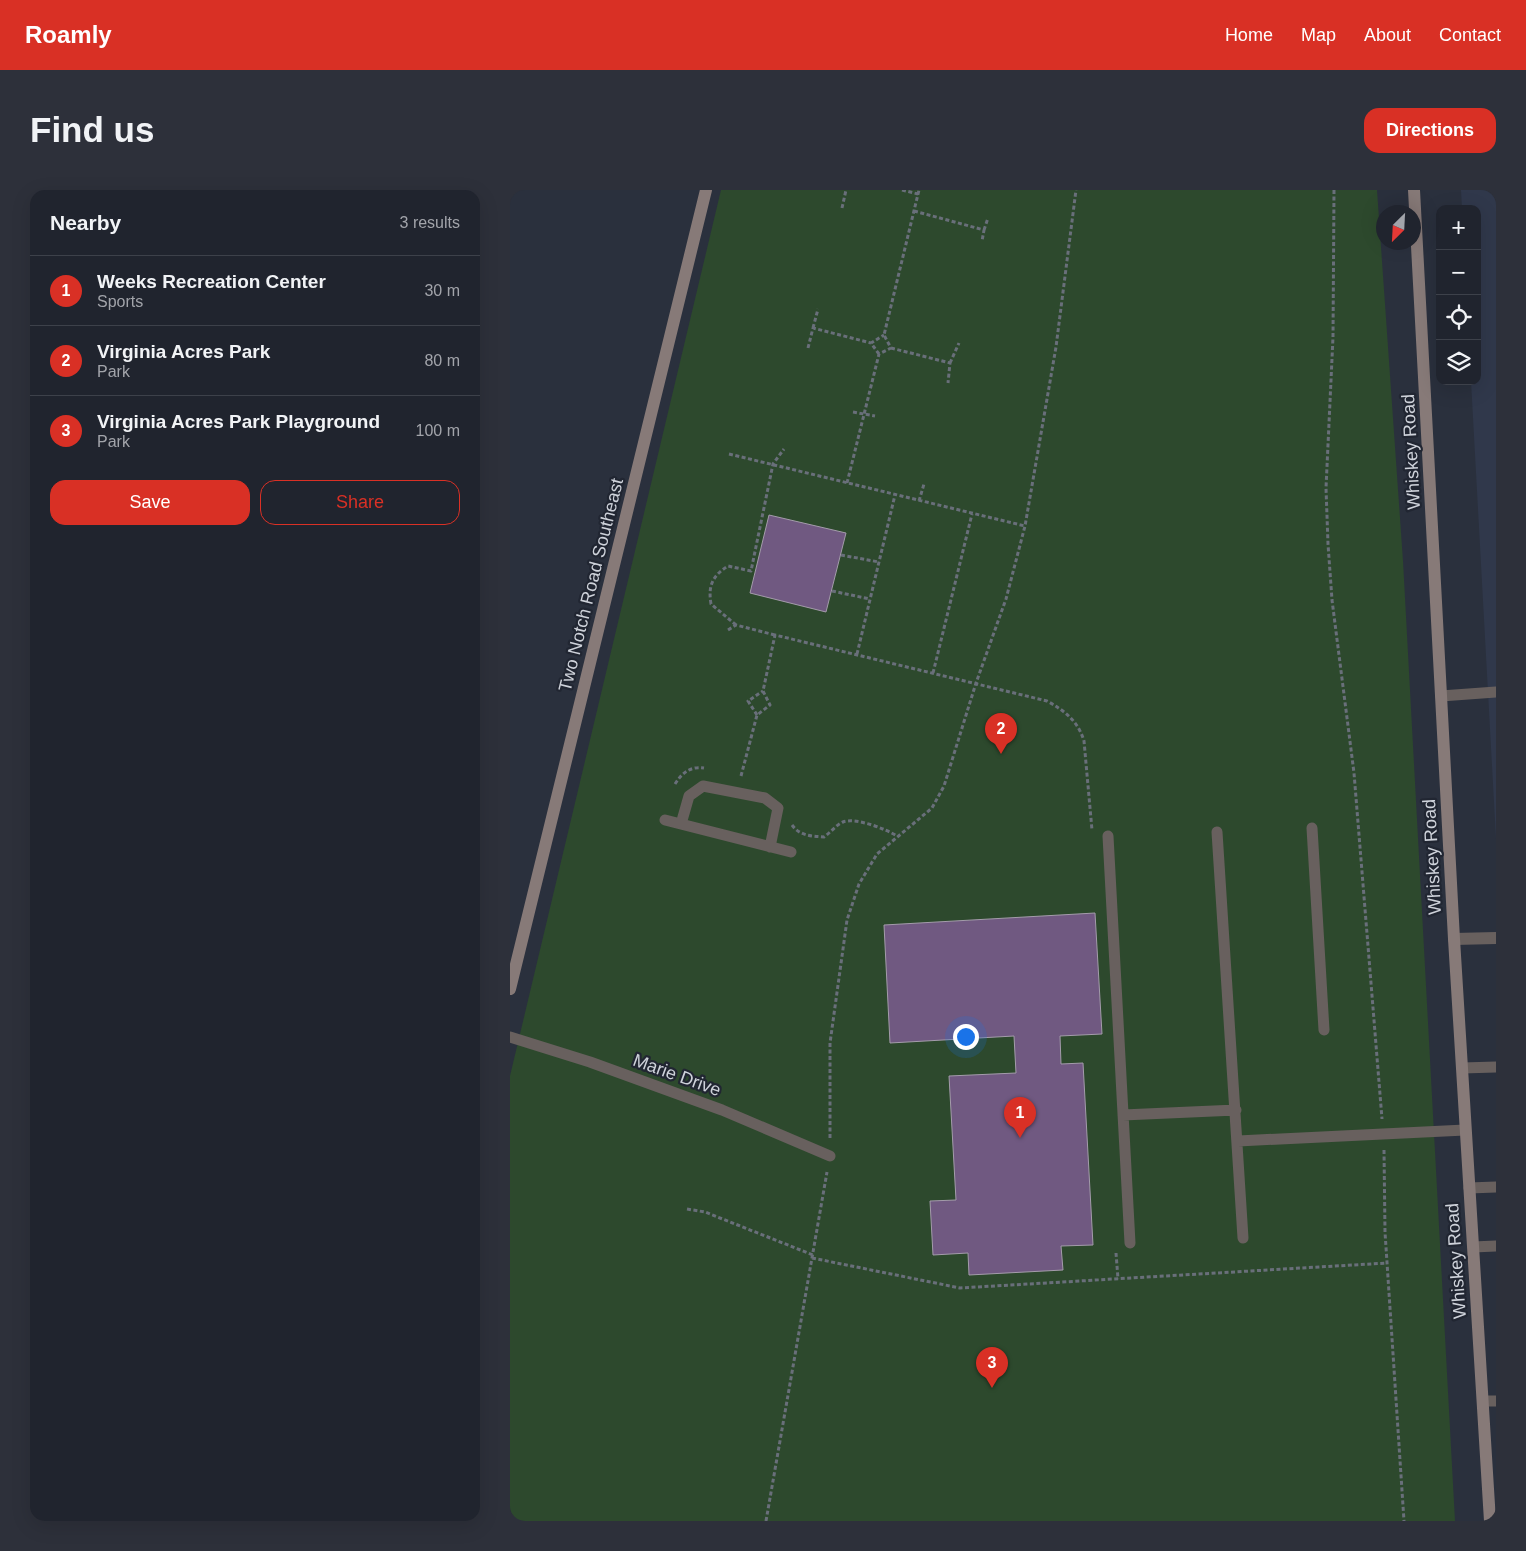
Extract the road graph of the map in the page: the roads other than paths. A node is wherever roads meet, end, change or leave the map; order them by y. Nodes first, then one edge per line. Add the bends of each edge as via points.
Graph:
1 (706, 190) edge
2 (1414, 190) edge
3 (1496, 692) edge
4 (1441, 696) junction
5 (665, 820) dead end
6 (681, 824) junction
7 (1312, 828) dead end
8 (1217, 832) dead end
9 (1108, 836) dead end
10 (770, 847) junction
11 (791, 852) dead end
12 (1496, 938) edge
13 (1454, 939) junction
14 (510, 989) edge
15 (1324, 1030) dead end
16 (510, 1036) edge
17 (1496, 1067) edge
18 (1462, 1068) junction
19 (1236, 1110) junction
20 (1123, 1115) junction
21 (1465, 1130) junction
22 (1238, 1141) junction
23 (830, 1156) road end
24 (1496, 1187) edge
25 (1469, 1188) junction
26 (1243, 1238) dead end
27 (1130, 1243) dead end
28 (1496, 1246) edge
29 (1473, 1247) junction
30 (1496, 1400) edge
31 (1483, 1401) junction
32 (1492, 1480) edge
33 (1490, 1521) edge

1 - 14 main road, Two Notch Road Southeast
2 - 4 main road, Whiskey Road
3 - 4 lane
4 - 13 main road, Whiskey Road
5 - 6 lane
6 - 10 lane
6 - 10 lane via 689,796 703,786 764,798 778,808
7 - 15 lane
8 - 19 lane
9 - 20 lane
10 - 11 lane
12 - 13 street
13 - 18 main road, Whiskey Road
16 - 23 lane, Marie Drive via 722,1110
17 - 18 lane
18 - 21 main road, Whiskey Road
19 - 20 lane
19 - 22 lane
20 - 27 lane
21 - 22 lane
21 - 25 main road, Whiskey Road
22 - 26 lane
24 - 25 lane
25 - 29 main road, Whiskey Road
28 - 29 lane
29 - 31 main road, Whiskey Road
30 - 31 lane
31 - 32 main road, Whiskey Road
32 - 33 main road, Whiskey Road

